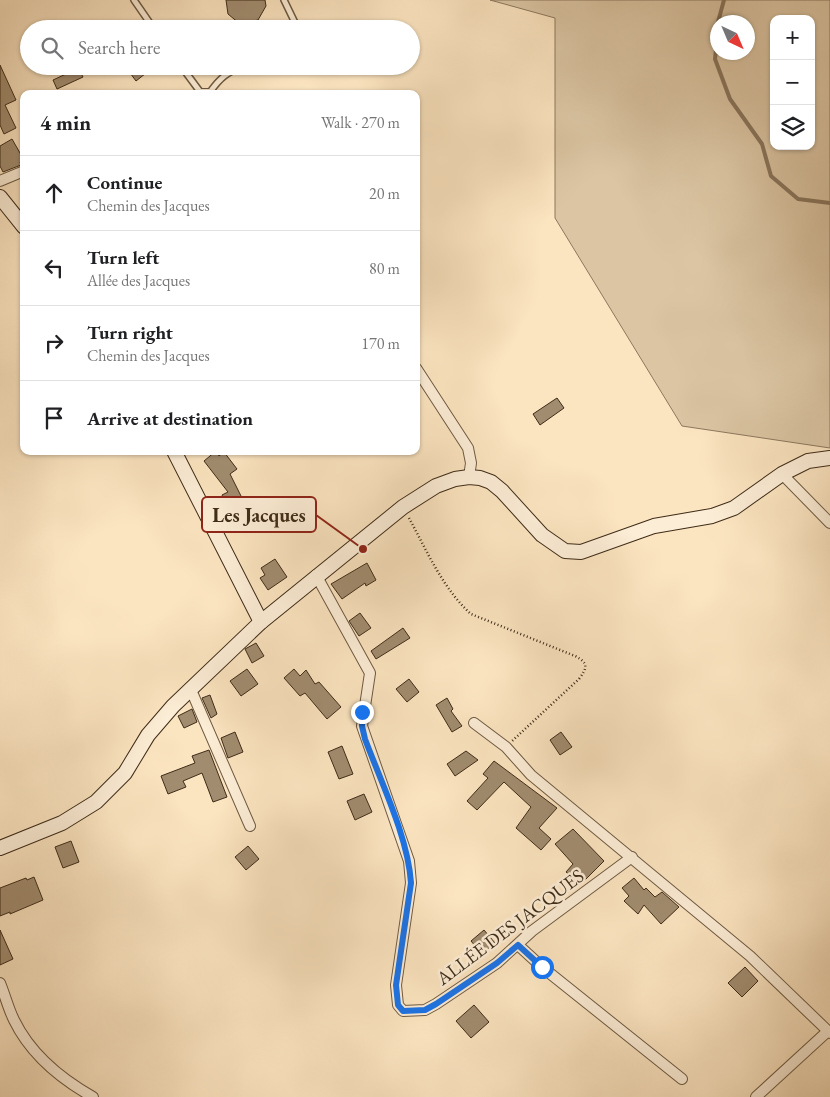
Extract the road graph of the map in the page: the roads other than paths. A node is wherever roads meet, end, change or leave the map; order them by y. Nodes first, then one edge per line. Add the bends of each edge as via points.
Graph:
1 (134, 0) edge
2 (284, 0) edge
3 (148, 20) edge
4 (294, 20) edge
5 (189, 75) edge
6 (225, 75) edge
7 (202, 90) edge
8 (208, 90) edge
9 (20, 173) edge
10 (0, 182) edge
11 (0, 196) edge
12 (20, 222) edge
13 (420, 374) edge
14 (176, 455) edge
15 (830, 458) edge
16 (782, 474) junction
17 (469, 477) junction
18 (830, 524) edge
19 (316, 575) junction
20 (261, 622) junction
21 (191, 690) junction
22 (474, 723) dead end
23 (250, 826) dead end
24 (0, 848) edge
25 (632, 857) junction
26 (518, 945) junction
27 (0, 983) edge
28 (829, 1032) edge
29 (682, 1079) dead end
30 (92, 1097) edge
31 (756, 1097) edge

1 - 3 lane
2 - 4 lane
5 - 7 lane
6 - 8 lane
9 - 10 street
11 - 12 main road
13 - 17 street via 468,448
14 - 20 main road
15 - 16 main road via 808,461
16 - 17 main road via 734,508 712,516 654,526 581,552 565,551 542,535 491,482
16 - 18 street
17 - 19 main road via 436,486 403,507
19 - 20 main road
19 - 26 street, ALLÉE DES JACQUES via 370,673 362,726 409,862 411,883 396,985 398,1005 403,1011 425,1010 497,963
20 - 21 main road
21 - 23 street
21 - 24 main road via 154,728 125,772 96,802 62,823
22 - 25 street
25 - 26 street, ALLÉE DES JACQUES via 532,931
25 - 28 street via 750,956
26 - 29 street
27 - 30 street via 14,1020 44,1061
28 - 31 street

